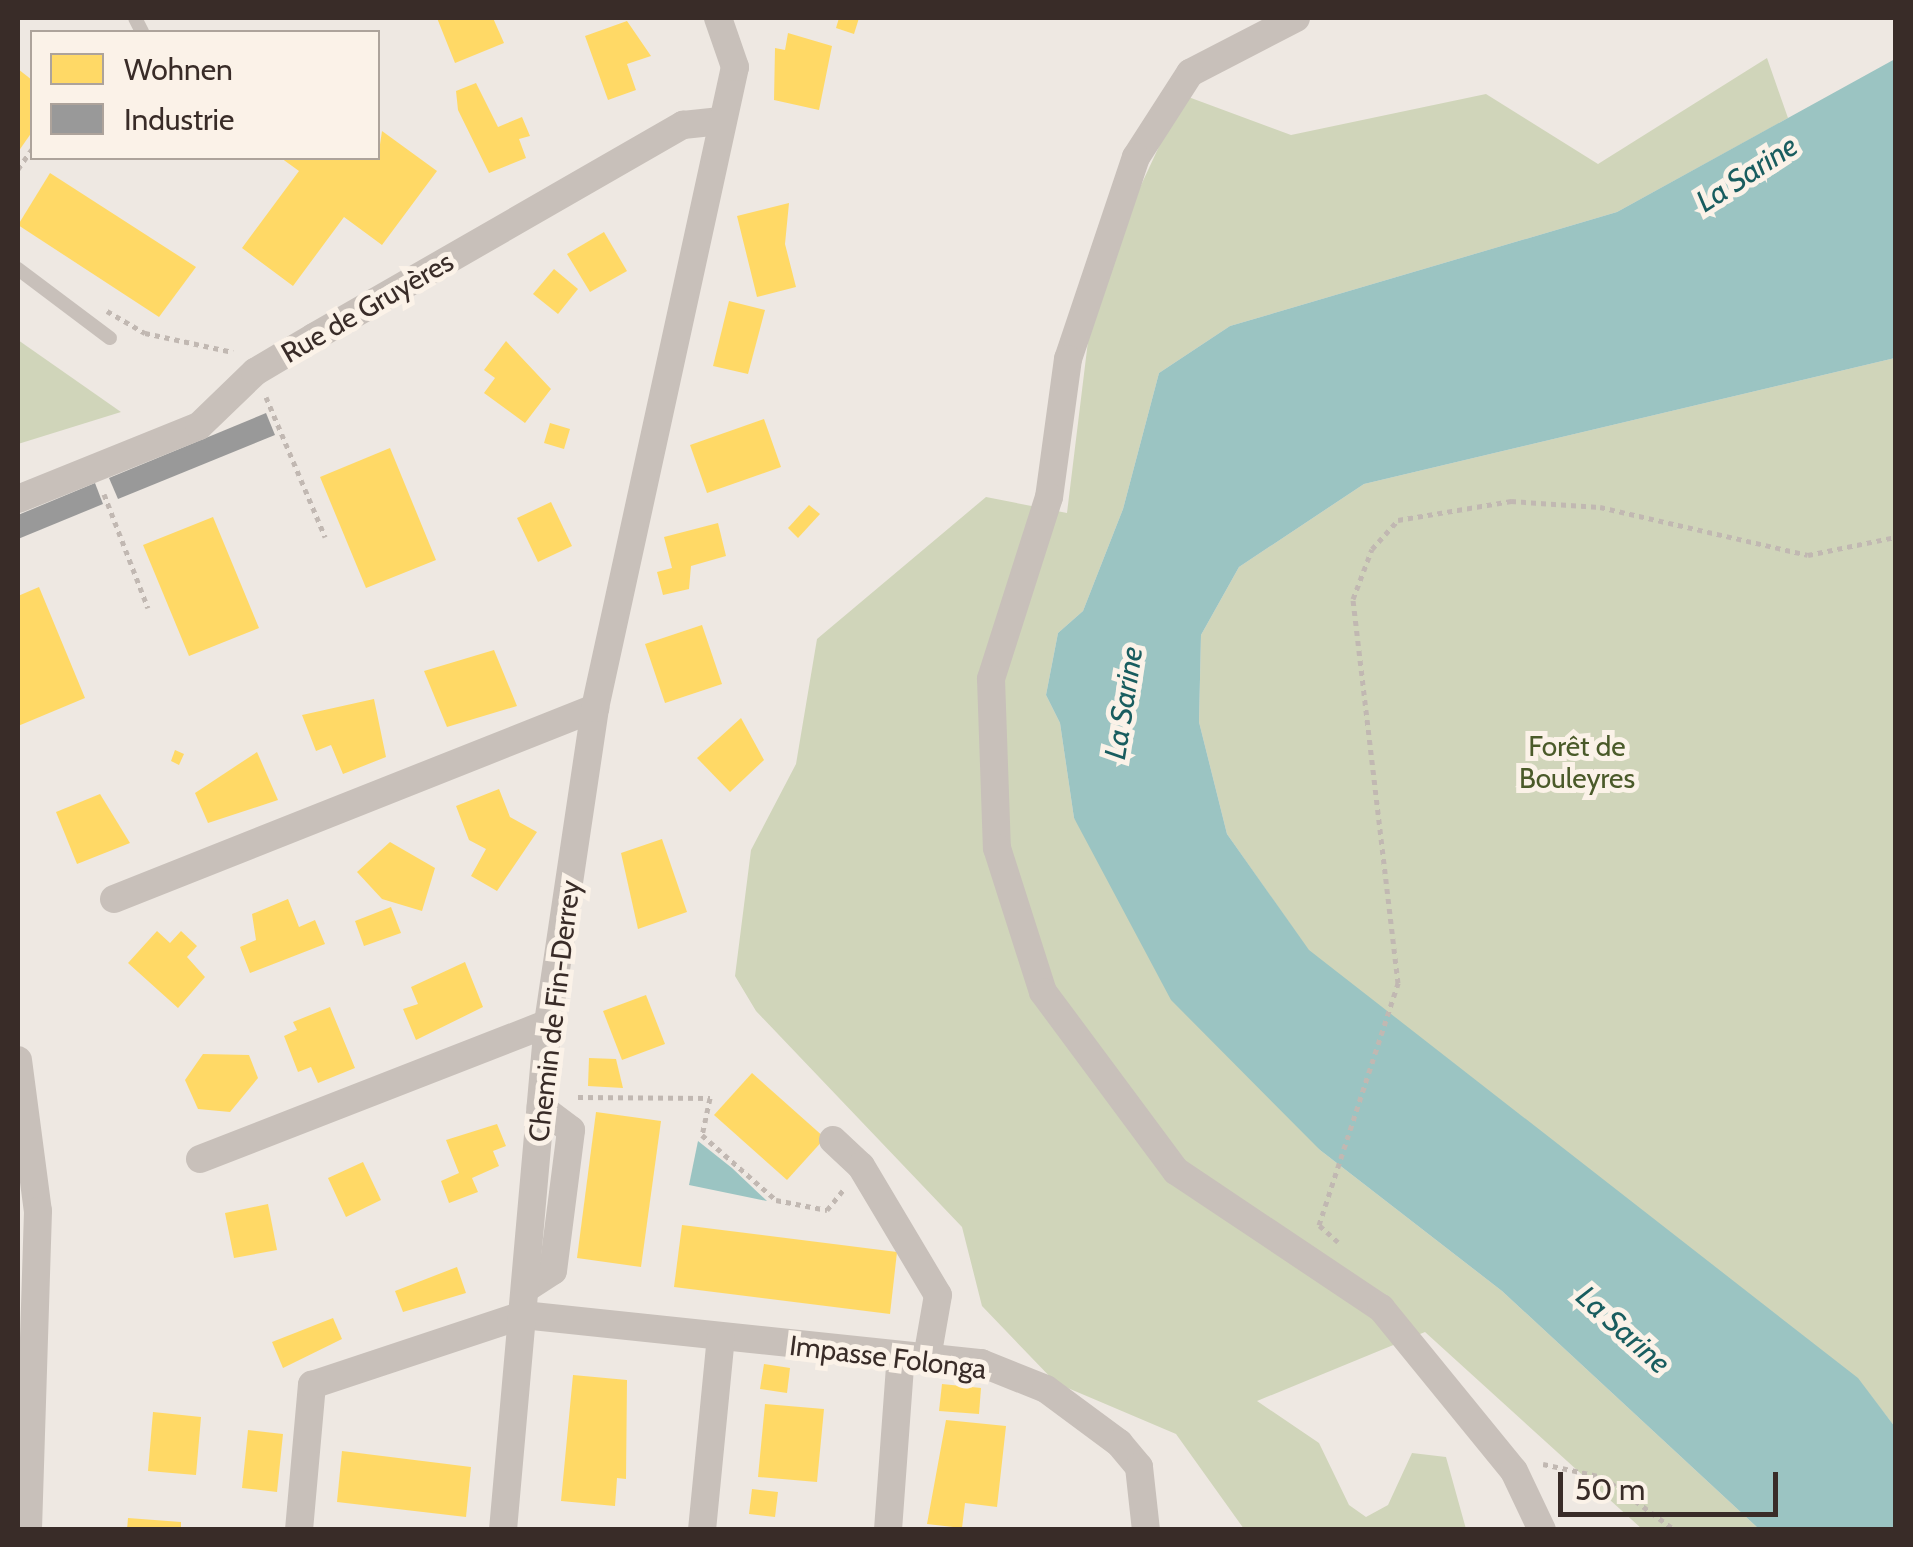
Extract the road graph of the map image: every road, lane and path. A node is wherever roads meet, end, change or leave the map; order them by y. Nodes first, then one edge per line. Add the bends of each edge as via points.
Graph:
1 (718, 18) edge
2 (1296, 18) edge
3 (721, 122) junction
4 (18, 269) edge
5 (94, 326) junction
6 (110, 338) dead end
7 (253, 364) junction
8 (94, 468) junction
9 (18, 499) edge
10 (1896, 536) edge
11 (325, 537) dead end
12 (148, 608) dead end
13 (595, 708) junction
14 (114, 899) dead end
15 (548, 1023) junction
16 (18, 1060) edge
17 (548, 1102) junction
18 (833, 1140) dead end
19 (200, 1159) dead end
20 (862, 1168) junction
21 (1331, 1187) dead end
22 (524, 1302) junction
23 (721, 1338) junction
24 (914, 1356) junction
25 (1514, 1471) junction
26 (28, 1530) edge
27 (299, 1530) edge
28 (503, 1530) edge
29 (702, 1530) edge
30 (888, 1530) edge
31 (1146, 1530) edge
32 (1542, 1530) edge
33 (1675, 1530) edge

1 - 3 street, Chemin de Fin-Derrey via 734,67
2 - 25 street via 1190,72 1136,157 1068,358 1049,497 991,679 996,848 1043,992 1176,1171 1381,1308
3 - 7 street, Rue de Gruyères via 683,124
3 - 13 street, Chemin de Fin-Derrey
4 - 5 lane
5 - 6 lane
5 - 7 path via 110,307 145,332
7 - 8 street, Rue de Gruyères via 199,426
7 - 11 path
8 - 9 street, Rue de Gruyères
8 - 12 path
10 - 21 path via 1808,555 1600,506 1511,501 1398,520 1372,549 1353,599 1398,983
13 - 14 street
13 - 15 street, Chemin de Fin-Derrey
15 - 17 street, Chemin de Fin-Derrey
15 - 19 street
16 - 26 street via 38,1211
17 - 20 path via 710,1098 702,1136 776,1200 826,1210
17 - 22 street, Chemin de Fin-Derrey
18 - 20 street
20 - 24 street via 938,1295
22 - 23 street, Impasse Folonga
22 - 27 street via 312,1385
22 - 28 street, Chemin de Fin-Derrey
23 - 24 street, Impasse Folonga
23 - 29 street
24 - 30 street
24 - 31 street, Impasse Folonga via 981,1363 1046,1389 1139,1467
25 - 32 street
25 - 33 path via 1583,1468

